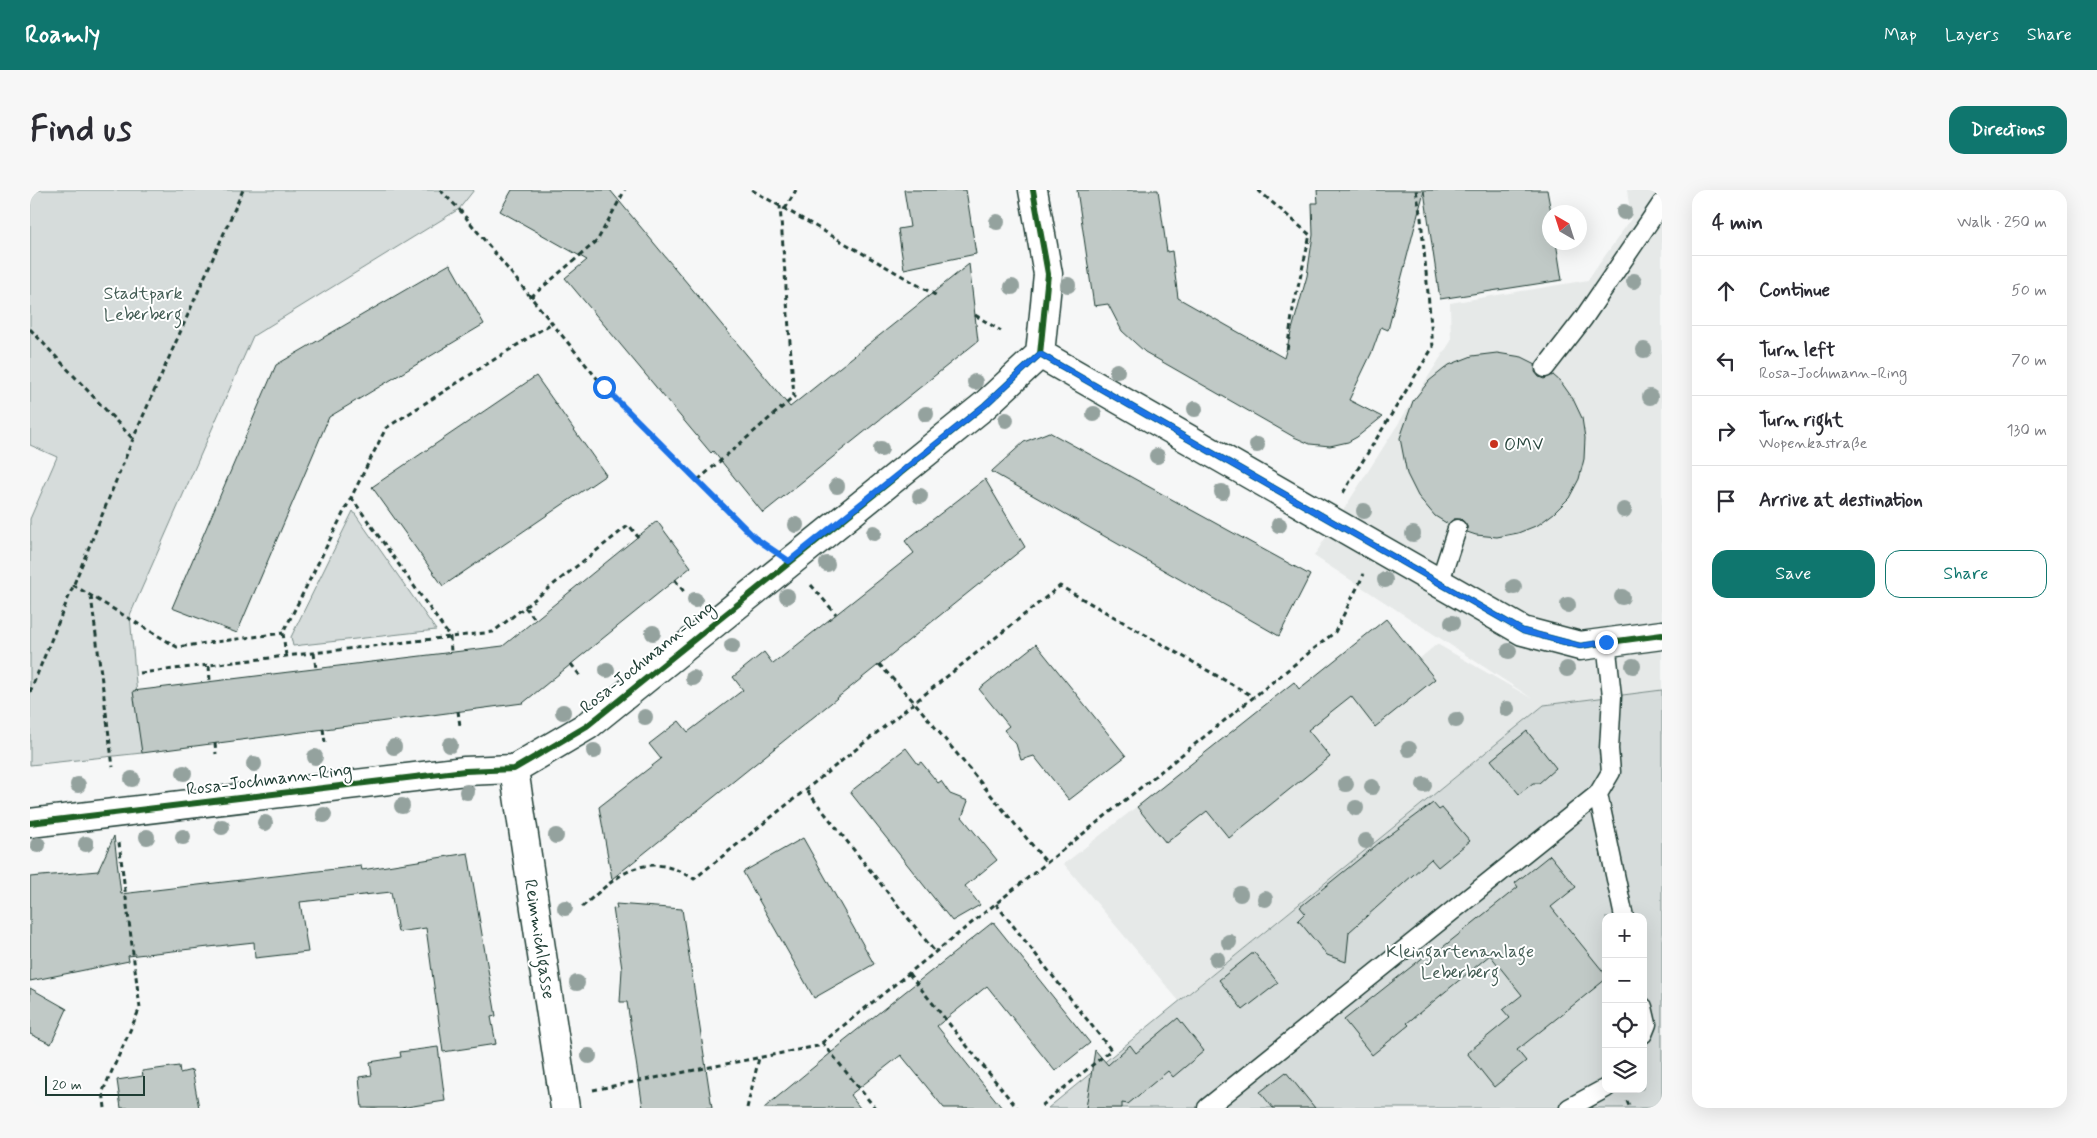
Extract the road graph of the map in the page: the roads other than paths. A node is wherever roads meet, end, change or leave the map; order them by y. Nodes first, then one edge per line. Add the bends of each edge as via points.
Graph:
1 (1033, 190) edge
2 (1662, 203) edge
3 (1040, 354) junction
4 (1545, 368) dead end
5 (1457, 529) dead end
6 (1439, 584) junction
7 (1662, 635) edge
8 (1606, 642) junction
9 (514, 770) junction
10 (1598, 794) junction
11 (30, 823) edge
12 (1623, 913) edge
13 (1602, 1090) edge
14 (564, 1102) edge
15 (1207, 1108) edge
16 (1569, 1108) edge

1 - 3 street via 1048,274
2 - 4 lane via 1583,319
3 - 6 street
3 - 9 street, Rosa-Jochmann-Ring via 985,405 588,726
5 - 6 lane
6 - 8 street via 1523,631 1580,646
7 - 8 street
8 - 10 lane via 1612,696 1611,772
9 - 11 street, Rosa-Jochmann-Ring via 465,771
9 - 14 street, Reimmichlgasse
10 - 12 lane
10 - 15 lane
13 - 16 lane

